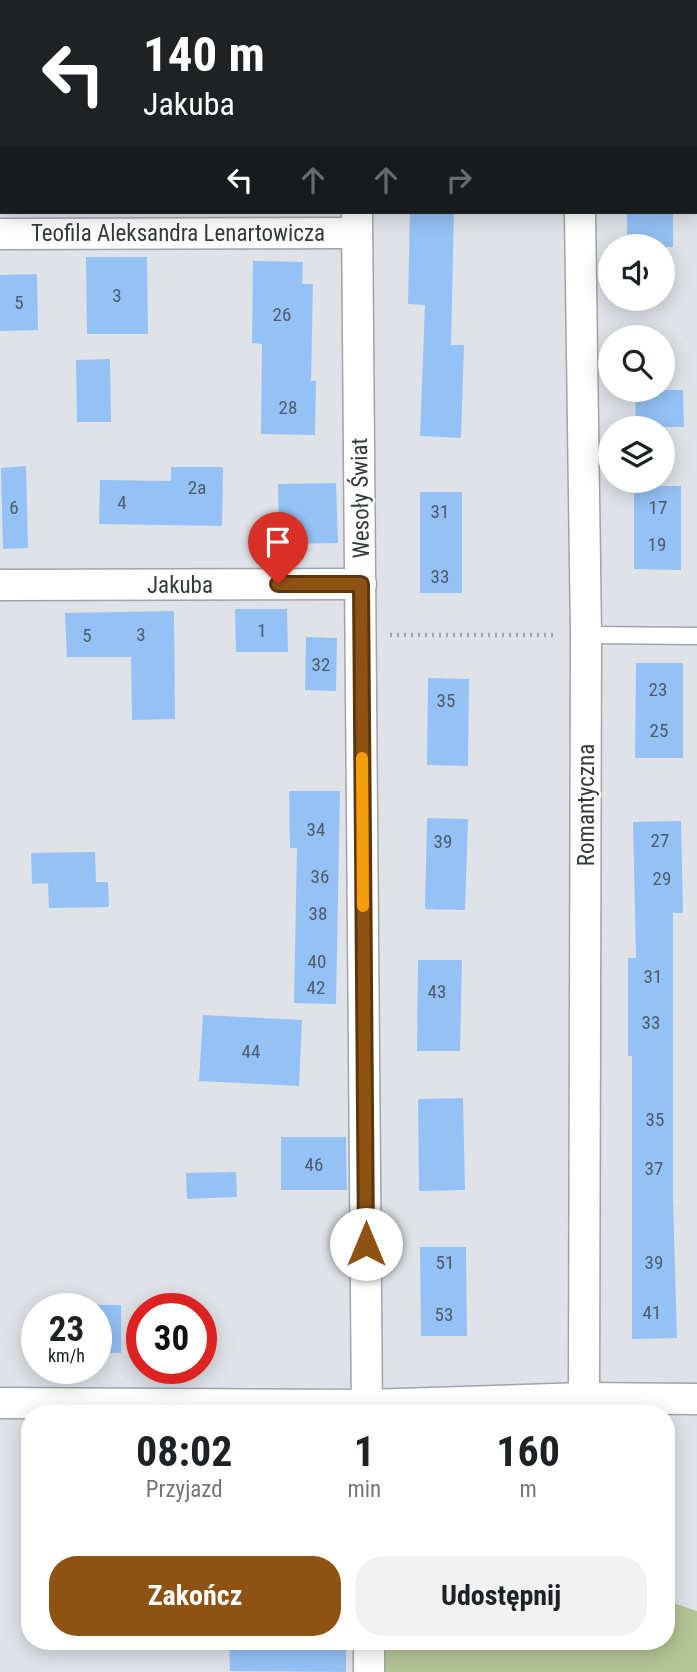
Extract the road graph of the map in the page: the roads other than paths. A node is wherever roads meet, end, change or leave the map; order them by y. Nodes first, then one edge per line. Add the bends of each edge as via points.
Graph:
1 (580, 214) edge
2 (357, 222) edge
3 (0, 234) edge
4 (361, 584) junction
5 (0, 585) edge
6 (586, 635) junction
7 (697, 636) edge
8 (584, 1398) junction
9 (697, 1398) edge
10 (0, 1403) edge
11 (122, 1405) edge
12 (367, 1405) edge
13 (446, 1405) edge
14 (369, 1650) edge
15 (369, 1672) edge

1 - 6 street, Romantyczna
2 - 3 street, Teofila Aleksandra Lenartowicza
2 - 4 street, Wesoły Świat
4 - 5 street, Jakuba
4 - 12 street, Wesoły Świat
6 - 7 lane
6 - 8 street, Romantyczna
8 - 9 street
8 - 13 street
10 - 11 street
14 - 15 street

